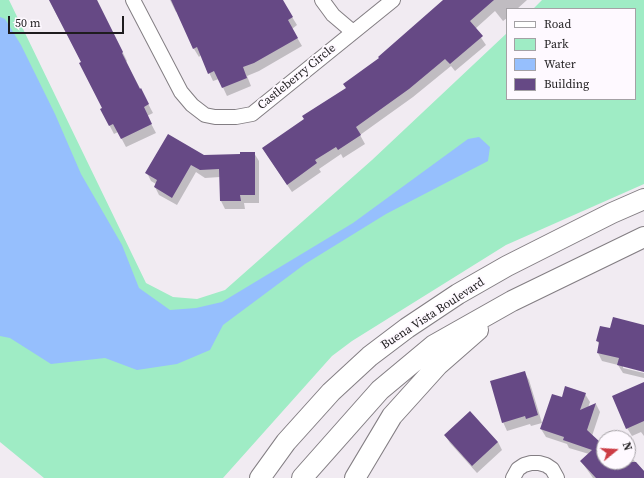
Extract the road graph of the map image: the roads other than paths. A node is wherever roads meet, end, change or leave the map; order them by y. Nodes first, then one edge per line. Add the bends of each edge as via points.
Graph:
1 (133, 0) edge
2 (322, 0) edge
3 (393, 0) edge
4 (353, 32) junction
5 (644, 199) edge
6 (644, 237) edge
7 (512, 300) junction
8 (260, 478) edge
9 (302, 478) edge
10 (355, 478) edge
11 (513, 478) edge
12 (557, 478) edge

1 - 4 street, Castleberry Circle via 182,92 205,115 215,117 252,114
2 - 4 street via 333,15
3 - 4 street, Castleberry Circle
5 - 8 main road, Buena Vista Boulevard via 507,266 458,294 407,328 370,356 331,392 286,442
6 - 7 main road
7 - 9 main road via 434,345 380,390
7 - 10 main road via 438,365 392,416
11 - 12 street via 518,469 531,462 546,465

